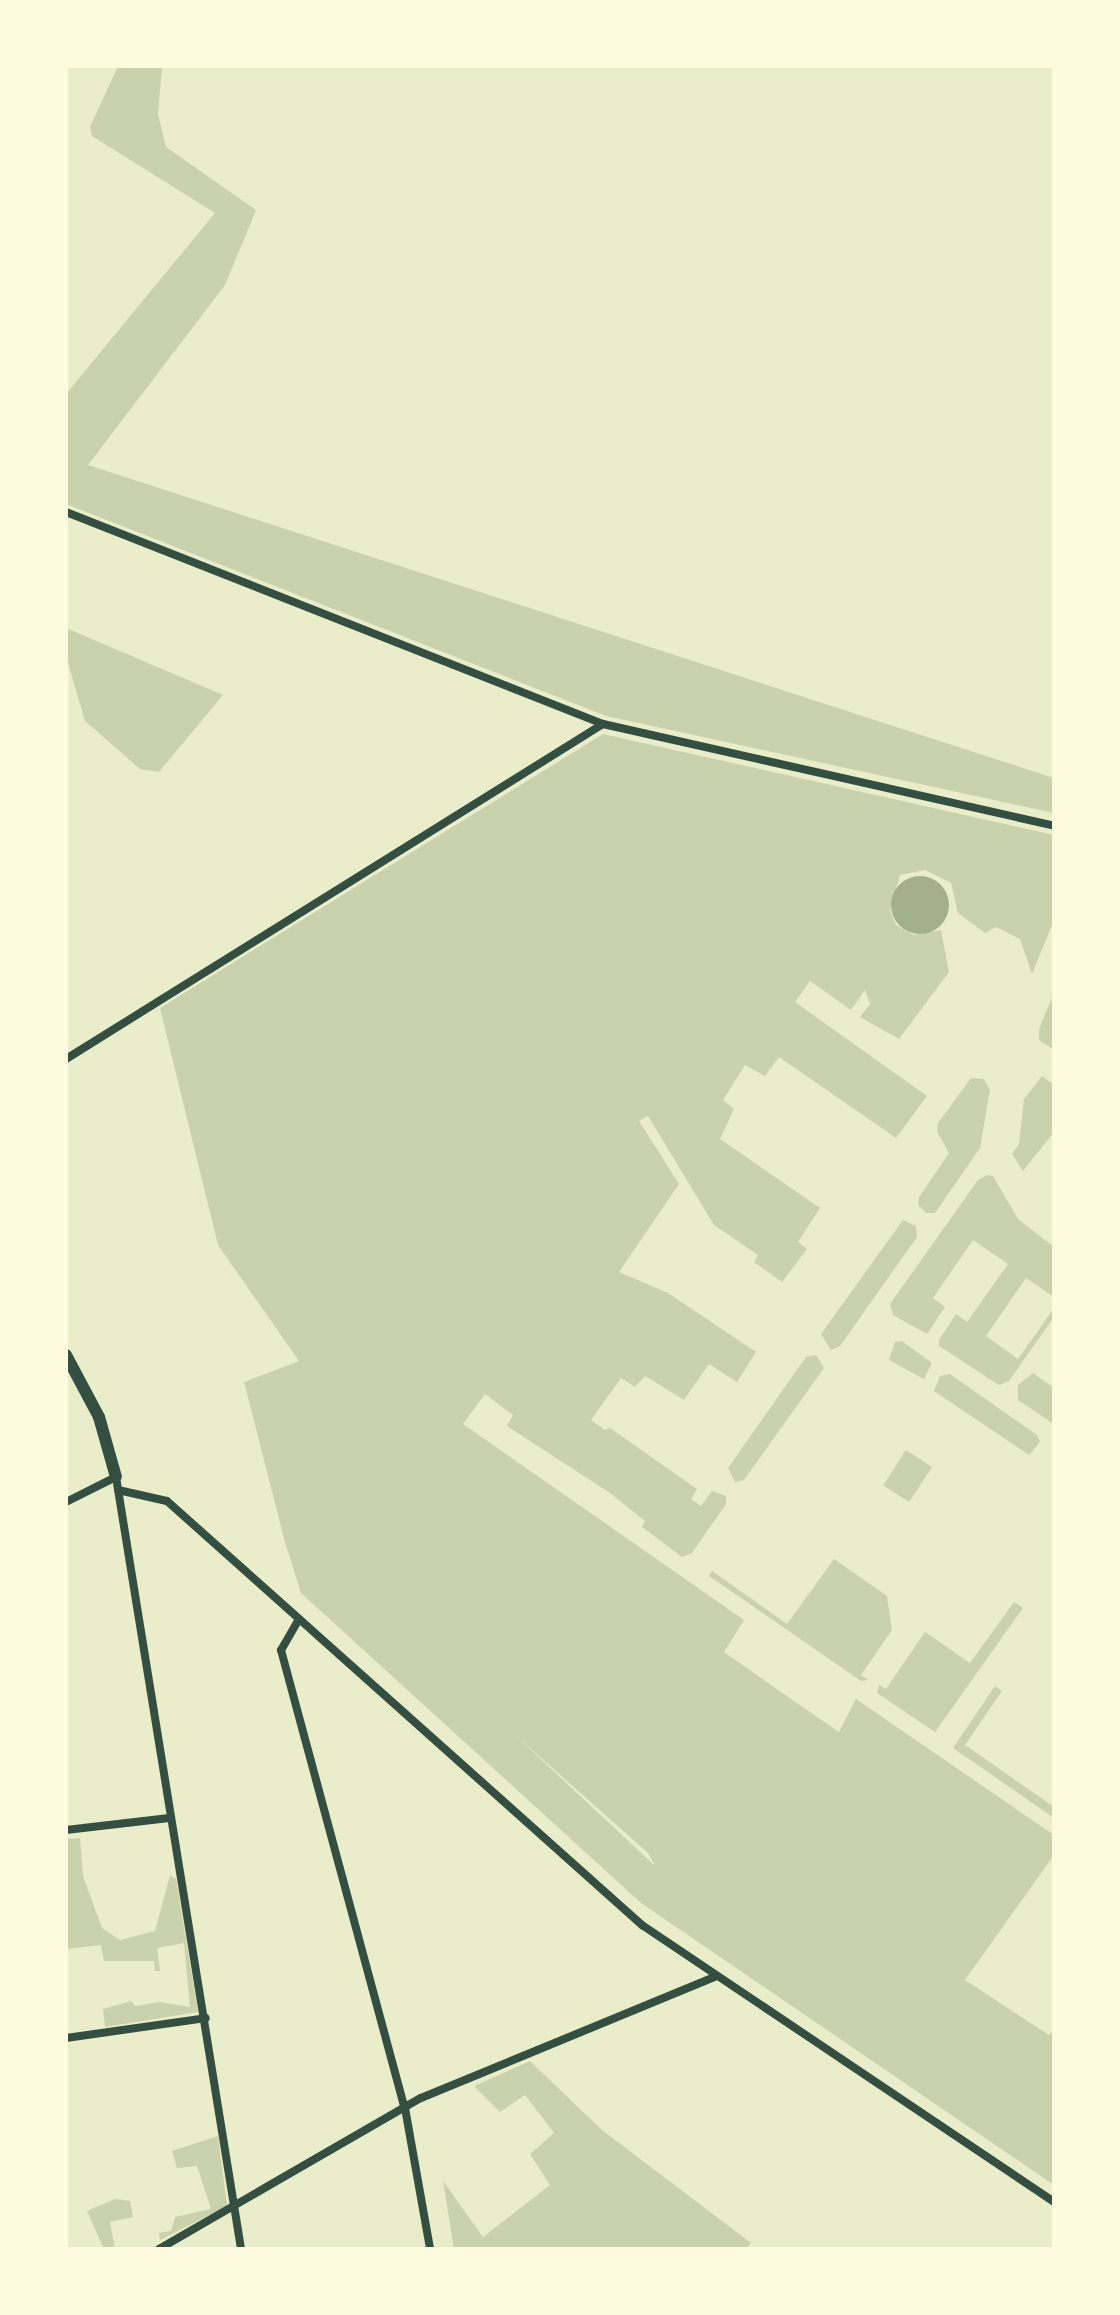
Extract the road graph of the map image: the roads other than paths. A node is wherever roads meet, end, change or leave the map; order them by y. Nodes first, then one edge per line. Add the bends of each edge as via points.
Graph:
1 (66, 512) edge
2 (603, 724) junction
3 (1054, 826) edge
4 (66, 1059) edge
5 (66, 1355) edge
6 (117, 1483) junction
7 (66, 1502) edge
8 (299, 1619) junction
9 (169, 1818) junction
10 (66, 1830) edge
11 (715, 1977) junction
12 (206, 2018) junction
13 (66, 2038) edge
14 (405, 2108) junction
15 (1054, 2202) edge
16 (235, 2208) junction
17 (159, 2249) edge
18 (241, 2249) edge
19 (430, 2249) edge

1 - 2 street
2 - 3 street
2 - 4 street
5 - 6 street via 99,1417
6 - 7 street
6 - 8 street via 167,1501
6 - 9 street
8 - 11 street via 642,1925
8 - 14 street via 281,1650
9 - 10 street
9 - 12 street
11 - 14 street
11 - 15 street
12 - 13 street
12 - 16 street
14 - 16 street
14 - 19 street
16 - 17 street
16 - 18 street

